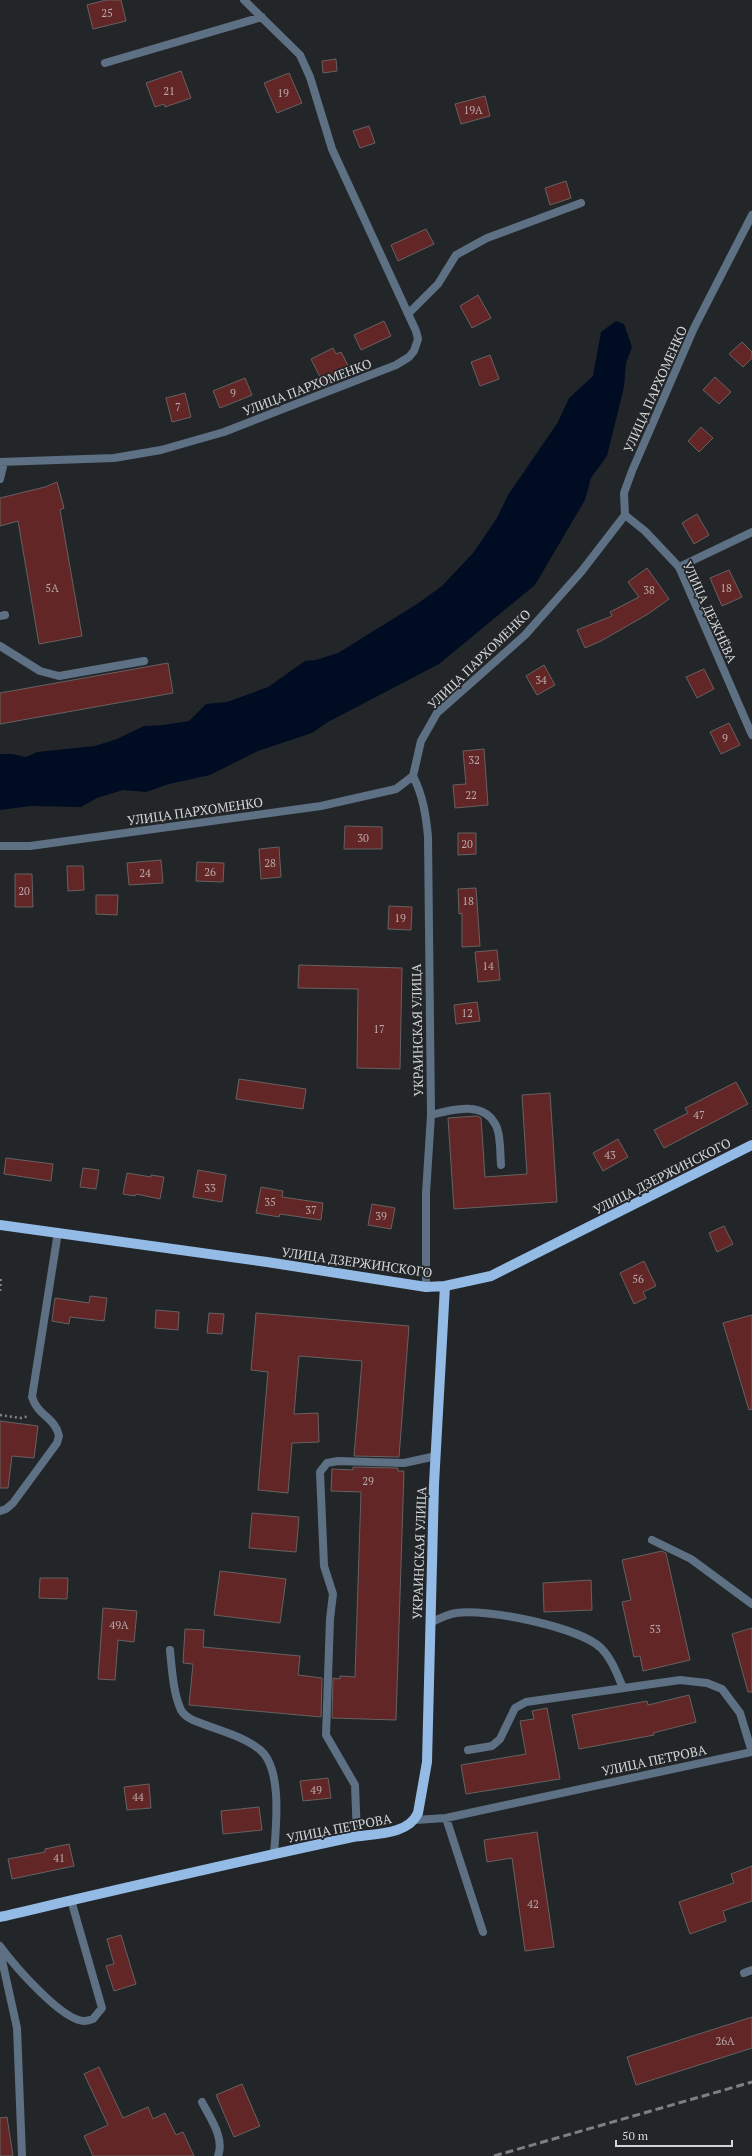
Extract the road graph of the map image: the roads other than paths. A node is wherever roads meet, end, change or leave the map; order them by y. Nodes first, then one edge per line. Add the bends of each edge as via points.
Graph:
1 (244, 0) edge
2 (262, 17) junction
3 (105, 63) dead end
4 (581, 203) dead end
5 (752, 215) edge
6 (408, 314) junction
7 (2, 462) edge
8 (0, 479) edge
9 (625, 515) junction
10 (752, 532) edge
11 (679, 567) junction
12 (0, 646) edge
13 (144, 661) dead end
14 (752, 735) edge
15 (413, 776) junction
16 (0, 846) edge
17 (431, 1115) junction
18 (752, 1145) edge
19 (501, 1165) dead end
20 (0, 1225) edge
21 (58, 1232) junction
22 (445, 1286) junction
23 (426, 1287) junction
24 (436, 1456) junction
25 (0, 1511) edge
26 (652, 1540) dead end
27 (752, 1604) edge
28 (430, 1623) junction
29 (170, 1650) dead end
30 (623, 1688) junction
31 (468, 1750) dead end
32 (752, 1752) edge
33 (446, 1818) junction
34 (415, 1820) junction
35 (357, 1836) junction
36 (274, 1854) junction
37 (71, 1900) junction
38 (0, 1917) edge
39 (483, 1932) dead end
40 (0, 1946) edge
41 (0, 1952) edge
42 (202, 2102) dead end
43 (22, 2156) edge
44 (218, 2156) edge

1 - 2 street, УЛИЦА ПАРХОМЕНКО
2 - 3 street
2 - 6 street, УЛИЦА ПАРХОМЕНКО via 300,55 310,77 332,149
4 - 6 street via 488,238 456,255 438,284
5 - 9 street, УЛИЦА ПАРХОМЕНКО via 694,328 632,471 624,493
6 - 7 street, УЛИЦА ПАРХОМЕНКО via 418,339 410,357 396,365 231,429 161,450 114,458
7 - 8 street
9 - 11 street, УЛИЦА ДЕЖНЁВА via 645,531
9 - 15 street, УЛИЦА ПАРХОМЕНКО via 581,572 524,635 437,713 421,740
10 - 11 street
11 - 14 street, УЛИЦА ДЕЖНЁВА
12 - 13 street via 40,671 58,676
15 - 16 street, УЛИЦА ПАРХОМЕНКО via 396,789 321,806 30,846
15 - 17 street, УКРАИНСКАЯ УЛИЦА via 420,788 426,811 428,837
17 - 19 street via 458,1108 480,1110 490,1116 497,1128
17 - 23 street, УКРАИНСКАЯ УЛИЦА via 426,1193
18 - 22 main road, УЛИЦА ДЗЕРЖИНСКОГО via 491,1276
20 - 21 main road, УЛИЦА ДЗЕРЖИНСКОГО
21 - 23 main road, УЛИЦА ДЗЕРЖИНСКОГО
21 - 25 street via 32,1397 38,1411 57,1428 59,1436 57,1443 13,1503
22 - 23 main road, УЛИЦА ДЗЕРЖИНСКОГО
22 - 24 main road, УКРАИНСКАЯ УЛИЦА
24 - 28 main road, УКРАИНСКАЯ УЛИЦА
24 - 35 street via 404,1464 338,1461 326,1464 320,1472 324,1566 333,1594 326,1735 355,1785
26 - 27 street via 691,1559
28 - 30 street via 456,1613 480,1613 525,1619 583,1637 600,1648 612,1663
28 - 34 main road, УКРАИНСКАЯ УЛИЦА via 427,1762
29 - 36 street via 181,1710 194,1721 242,1738 260,1750 273,1770 277,1808
30 - 31 street via 526,1702 515,1708 500,1739 492,1746
30 - 32 street via 680,1680 707,1683 722,1689 740,1713
32 - 33 street, УЛИЦА ПЕТРОВА
33 - 34 street, УЛИЦА ПЕТРОВА
33 - 39 street
34 - 35 main road, УЛИЦА ПЕТРОВА via 398,1829
35 - 36 main road, УЛИЦА ПЕТРОВА
36 - 37 main road, УЛИЦА ПЕТРОВА
37 - 38 main road, УЛИЦА ПЕТРОВА
37 - 40 street via 102,2008 93,2019 83,2021 62,2009 25,1977
41 - 43 street via 17,2028
42 - 44 street via 217,2133 221,2149

